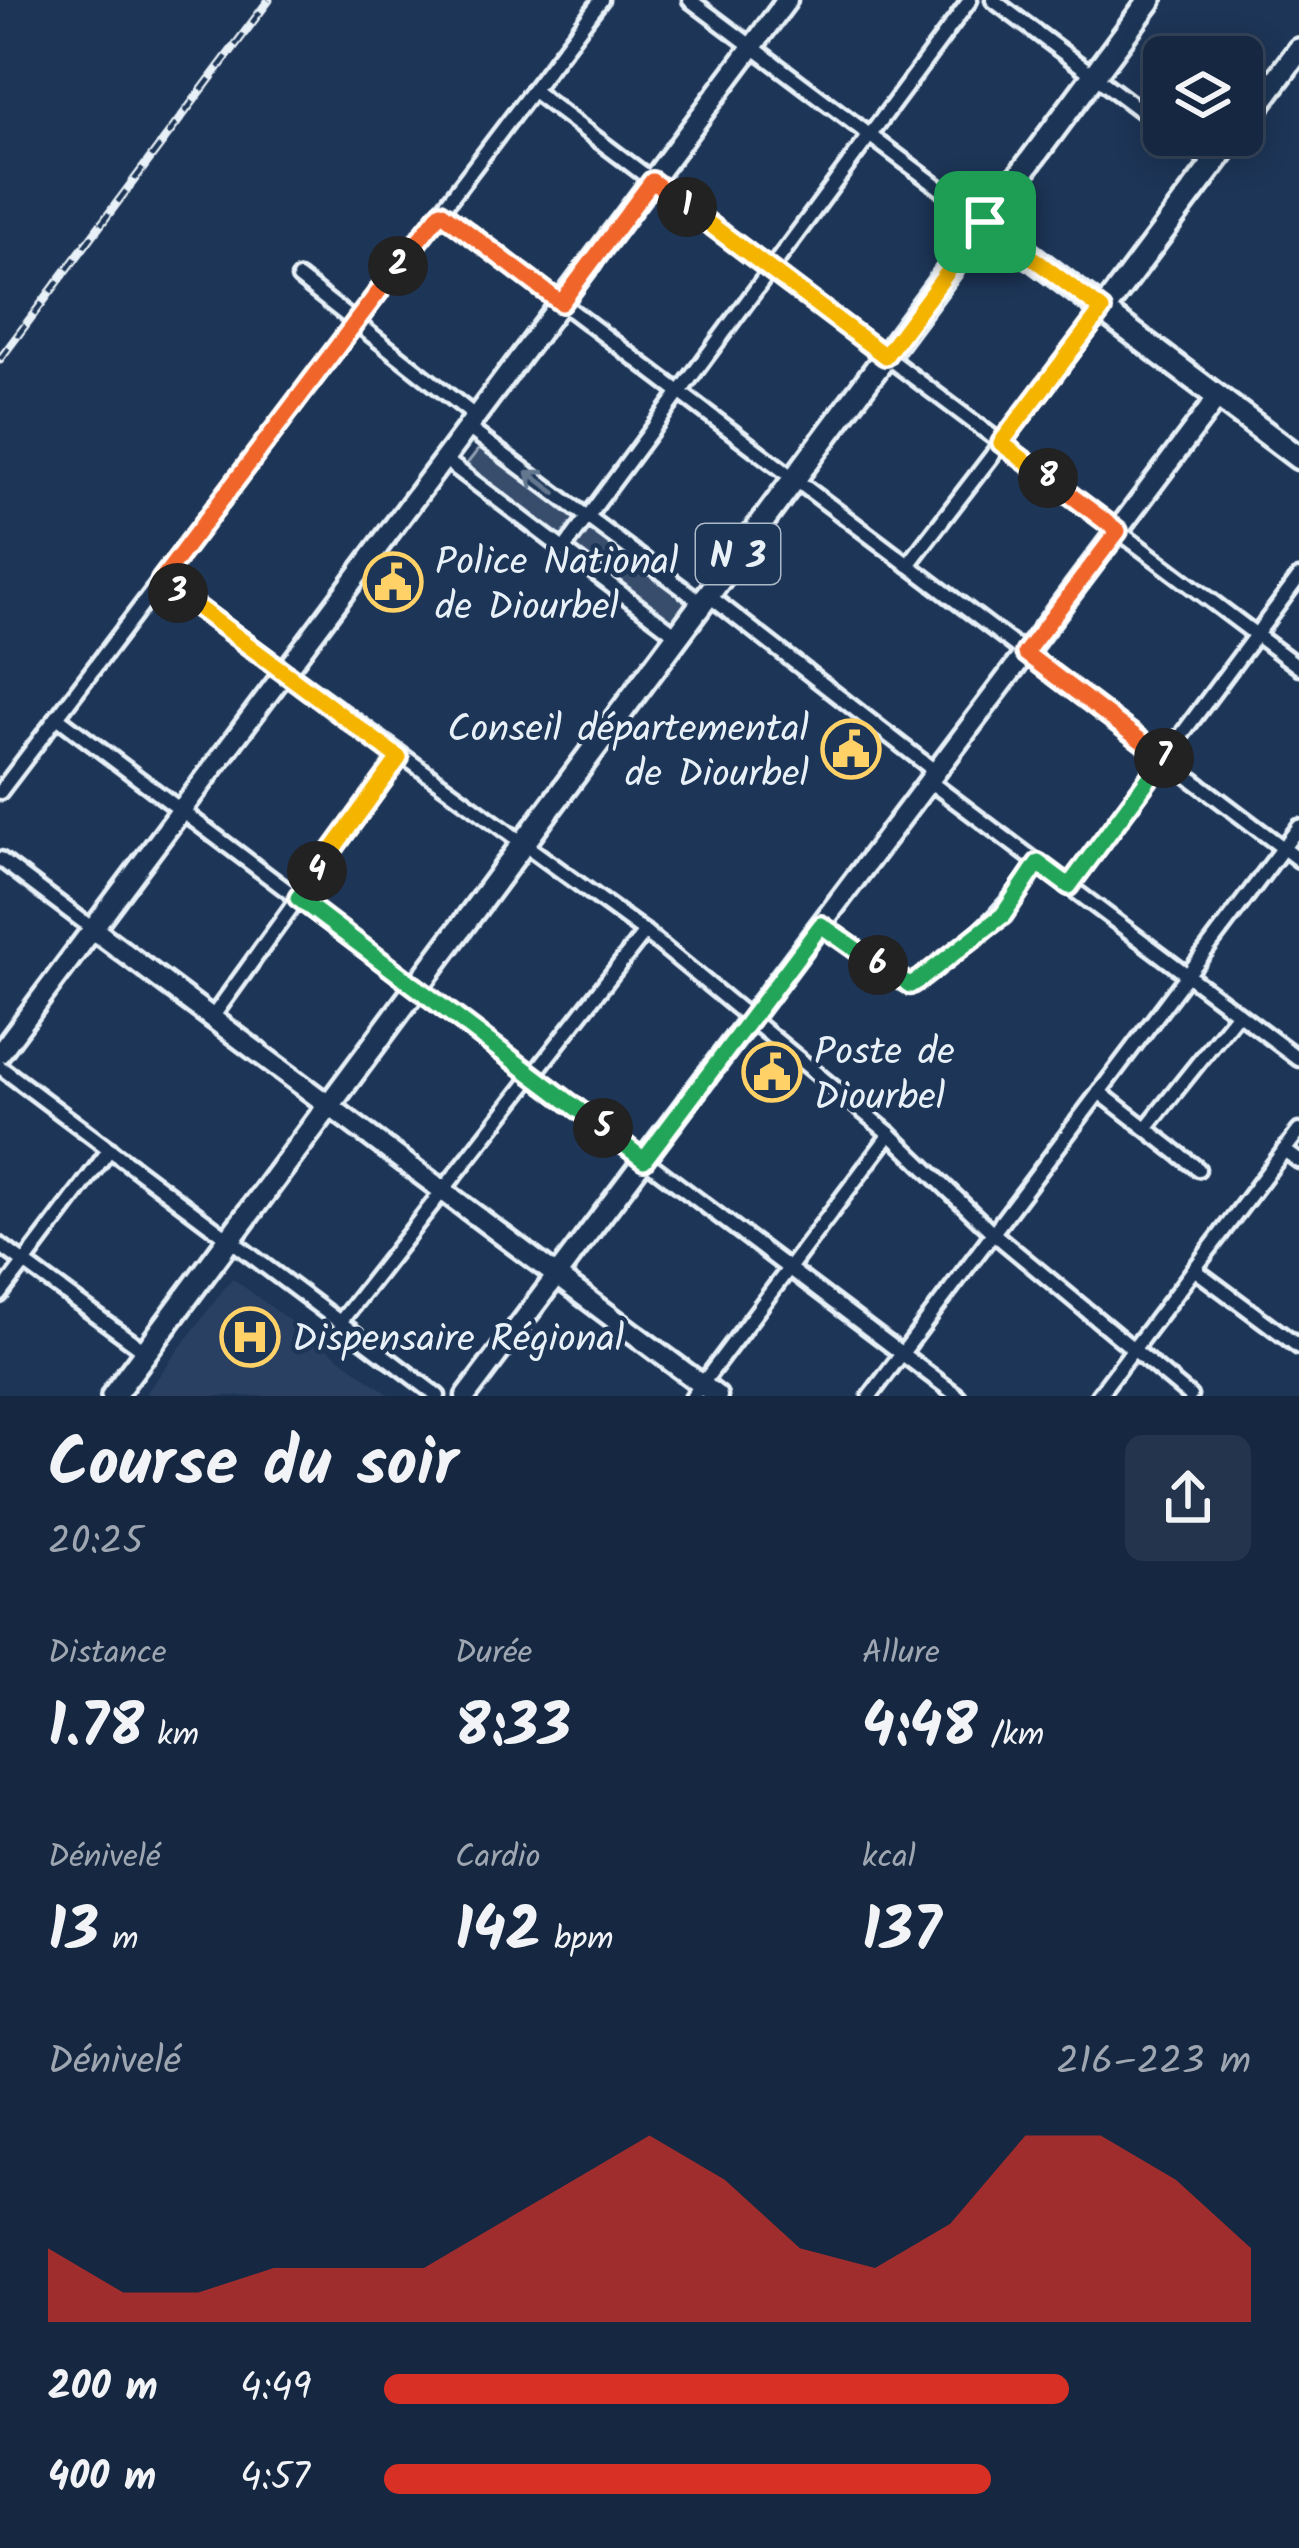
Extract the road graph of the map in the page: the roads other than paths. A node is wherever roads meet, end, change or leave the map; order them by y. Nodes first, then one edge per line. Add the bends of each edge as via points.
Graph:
1 (601, 0) edge
2 (690, 0) edge
3 (787, 0) edge
4 (970, 0) edge
5 (993, 0) edge
6 (1150, 0) edge
7 (753, 46) junction
8 (1299, 50) edge
9 (1094, 75) junction
10 (532, 91) junction
11 (1263, 98) edge
12 (1143, 112) edge
13 (871, 134) junction
14 (1202, 156) edge
15 (1219, 156) edge
16 (1213, 164) junction
17 (652, 181) junction
18 (441, 212) junction
19 (985, 222) junction
20 (771, 270) junction
21 (299, 278) dead end
22 (561, 303) junction
23 (1102, 310) junction
24 (354, 323) junction
25 (885, 356) junction
26 (680, 392) junction
27 (1218, 398) junction
28 (472, 422) junction
29 (1001, 443) junction
30 (1299, 458) edge
31 (444, 459) junction
32 (794, 479) junction
33 (588, 517) junction
34 (1118, 531) junction
35 (563, 550) junction
36 (908, 565) junction
37 (1299, 577) edge
38 (161, 580) junction
39 (705, 599) junction
40 (1256, 634) junction
41 (678, 636) junction
42 (1025, 653) junction
43 (1299, 667) edge
44 (285, 672) junction
45 (57, 717) junction
46 (399, 758) junction
47 (1164, 758) junction
48 (933, 776) junction
49 (0, 792) edge
50 (181, 811) junction
51 (1299, 827) edge
52 (523, 844) junction
53 (1283, 848) junction
54 (0, 860) edge
55 (1299, 860) edge
56 (1038, 863) junction
57 (1069, 886) junction
58 (298, 898) junction
59 (821, 925) junction
60 (93, 928) junction
61 (645, 932) junction
62 (1187, 975) junction
63 (416, 988) junction
64 (1238, 1013) junction
65 (751, 1017) junction
66 (211, 1019) junction
67 (0, 1053) edge
68 (1299, 1059) edge
69 (0, 1066) edge
70 (533, 1076) junction
71 (1099, 1092) junction
72 (327, 1108) junction
73 (1146, 1128) junction
74 (1299, 1131) edge
75 (890, 1134) junction
76 (110, 1150) junction
77 (1285, 1150) junction
78 (644, 1160) junction
79 (1299, 1161) edge
80 (1198, 1169) dead end
81 (441, 1192) junction
82 (993, 1233) junction
83 (230, 1239) junction
84 (0, 1245) edge
85 (24, 1263) junction
86 (789, 1269) junction
87 (1194, 1269) junction
88 (556, 1277) junction
89 (0, 1295) edge
90 (340, 1322) junction
91 (1299, 1348) edge
92 (1133, 1350) junction
93 (146, 1352) junction
94 (902, 1354) junction
95 (704, 1392) edge
96 (113, 1396) edge
97 (438, 1396) edge
98 (466, 1396) edge
99 (870, 1396) edge
100 (958, 1396) edge
101 (1099, 1396) edge
102 (1190, 1396) edge

1 - 10 street
2 - 7 street
3 - 7 street
4 - 13 street
5 - 9 street
6 - 9 main road, N 3
7 - 13 street
7 - 17 street
8 - 11 main road
9 - 12 street
9 - 19 main road, N 3
10 - 17 street
10 - 18 street
13 - 19 street
13 - 20 street
14 - 16 street
15 - 16 main road
16 - 23 main road
17 - 20 street
17 - 22 street
18 - 22 street
18 - 24 street
19 - 23 main road
19 - 25 main road, N 3
20 - 25 street
20 - 26 street
21 - 24 street
22 - 26 street
22 - 28 street
23 - 27 main road
23 - 29 street
24 - 28 street
24 - 38 street
25 - 29 street
25 - 32 main road, N 3
26 - 32 street
26 - 33 street
27 - 30 main road
27 - 34 street
28 - 31 street
33 -> 28 street
29 - 34 street
29 - 36 street
31 - 35 street
31 - 44 street
32 - 36 street
32 - 39 main road, N 3
33 - 35 street
33 - 39 street
34 - 40 street
34 - 42 street
35 - 41 street
36 - 42 street
37 - 40 street
38 - 44 street
38 - 45 street
39 - 41 main road, N 3
39 - 48 street
40 - 43 street
40 - 47 street
41 - 52 main road, N 3
42 - 47 street
42 - 48 street
44 - 46 street
44 - 50 street
45 - 49 street
45 - 50 street
46 - 52 street
46 - 58 street
47 - 53 street
47 - 57 street
48 - 56 street
48 - 59 street
50 - 58 street
50 - 60 street
51 - 53 street
52 - 61 street
52 - 63 main road, N 3
53 - 55 street
53 - 62 street
54 - 60 street
56 - 57 street
56 - 59 street via 1003,915 910,985
57 - 62 street
58 - 63 street
58 - 66 street
59 - 65 street
60 - 66 street
60 - 67 street
61 - 65 street
61 - 70 street
62 - 64 street
62 - 71 street
63 - 70 street
63 - 72 main road, N 3
64 - 68 street
64 - 73 street
65 - 75 street
65 - 78 street
66 - 72 street
69 - 76 street
70 - 78 street
70 - 81 street
71 - 73 street
71 - 82 street
72 - 81 street
72 - 83 main road, N 3
73 - 80 street
74 - 77 street
75 - 82 street
75 - 86 street
76 - 83 street
76 - 85 street
77 - 79 street
77 - 87 street
78 - 86 street
78 - 88 street
81 - 88 street
81 - 90 street
82 - 92 street
82 - 94 street
83 - 90 street
83 - 93 main road, N 3
84 - 85 street
85 - 89 street
85 - 93 street
86 - 94 street
86 - 95 street
87 - 91 street
87 - 92 street
88 - 95 street
88 - 98 street
90 - 97 street
92 - 101 street
92 - 102 street
93 - 96 main road, N 3
94 - 99 street
94 - 100 street

